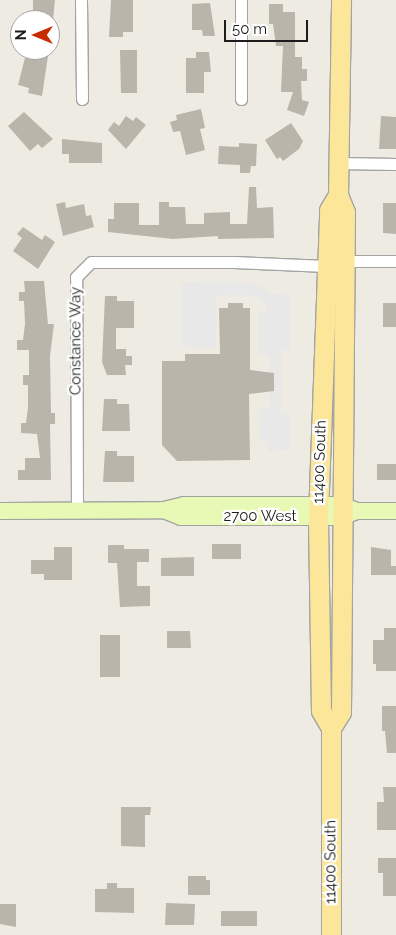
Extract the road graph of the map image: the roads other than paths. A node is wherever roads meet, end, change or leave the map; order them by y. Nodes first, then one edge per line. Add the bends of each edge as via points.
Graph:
1 (81, 0) edge
2 (242, 0) edge
3 (341, 0) edge
4 (82, 99) dead end
5 (241, 99) dead end
6 (339, 163) junction
7 (396, 164) edge
8 (338, 195) junction
9 (345, 261) junction
10 (396, 261) edge
11 (326, 266) junction
12 (0, 511) edge
13 (76, 511) junction
14 (319, 511) junction
15 (346, 511) junction
16 (396, 511) edge
17 (331, 728) junction
18 (331, 935) edge

1 - 4 street
2 - 5 street
3 - 6 main road, 11400 South
6 - 7 street
6 - 8 main road, 11400 South
8 - 9 main road, 11400 South via 345,212
8 - 11 main road, 11400 South via 329,210
9 - 10 street
9 - 15 main road, 11400 South
11 - 13 street, Constance Way via 91,262 76,277
11 - 14 main road, 11400 South
12 - 13 main road, 2700 West
13 - 14 main road, 2700 West via 164,510 184,505
14 - 15 main road, 2700 West
14 - 17 main road, 11400 South via 321,712
15 - 16 main road, 2700 West
15 - 17 main road, 11400 South via 341,712
17 - 18 main road, 11400 South

